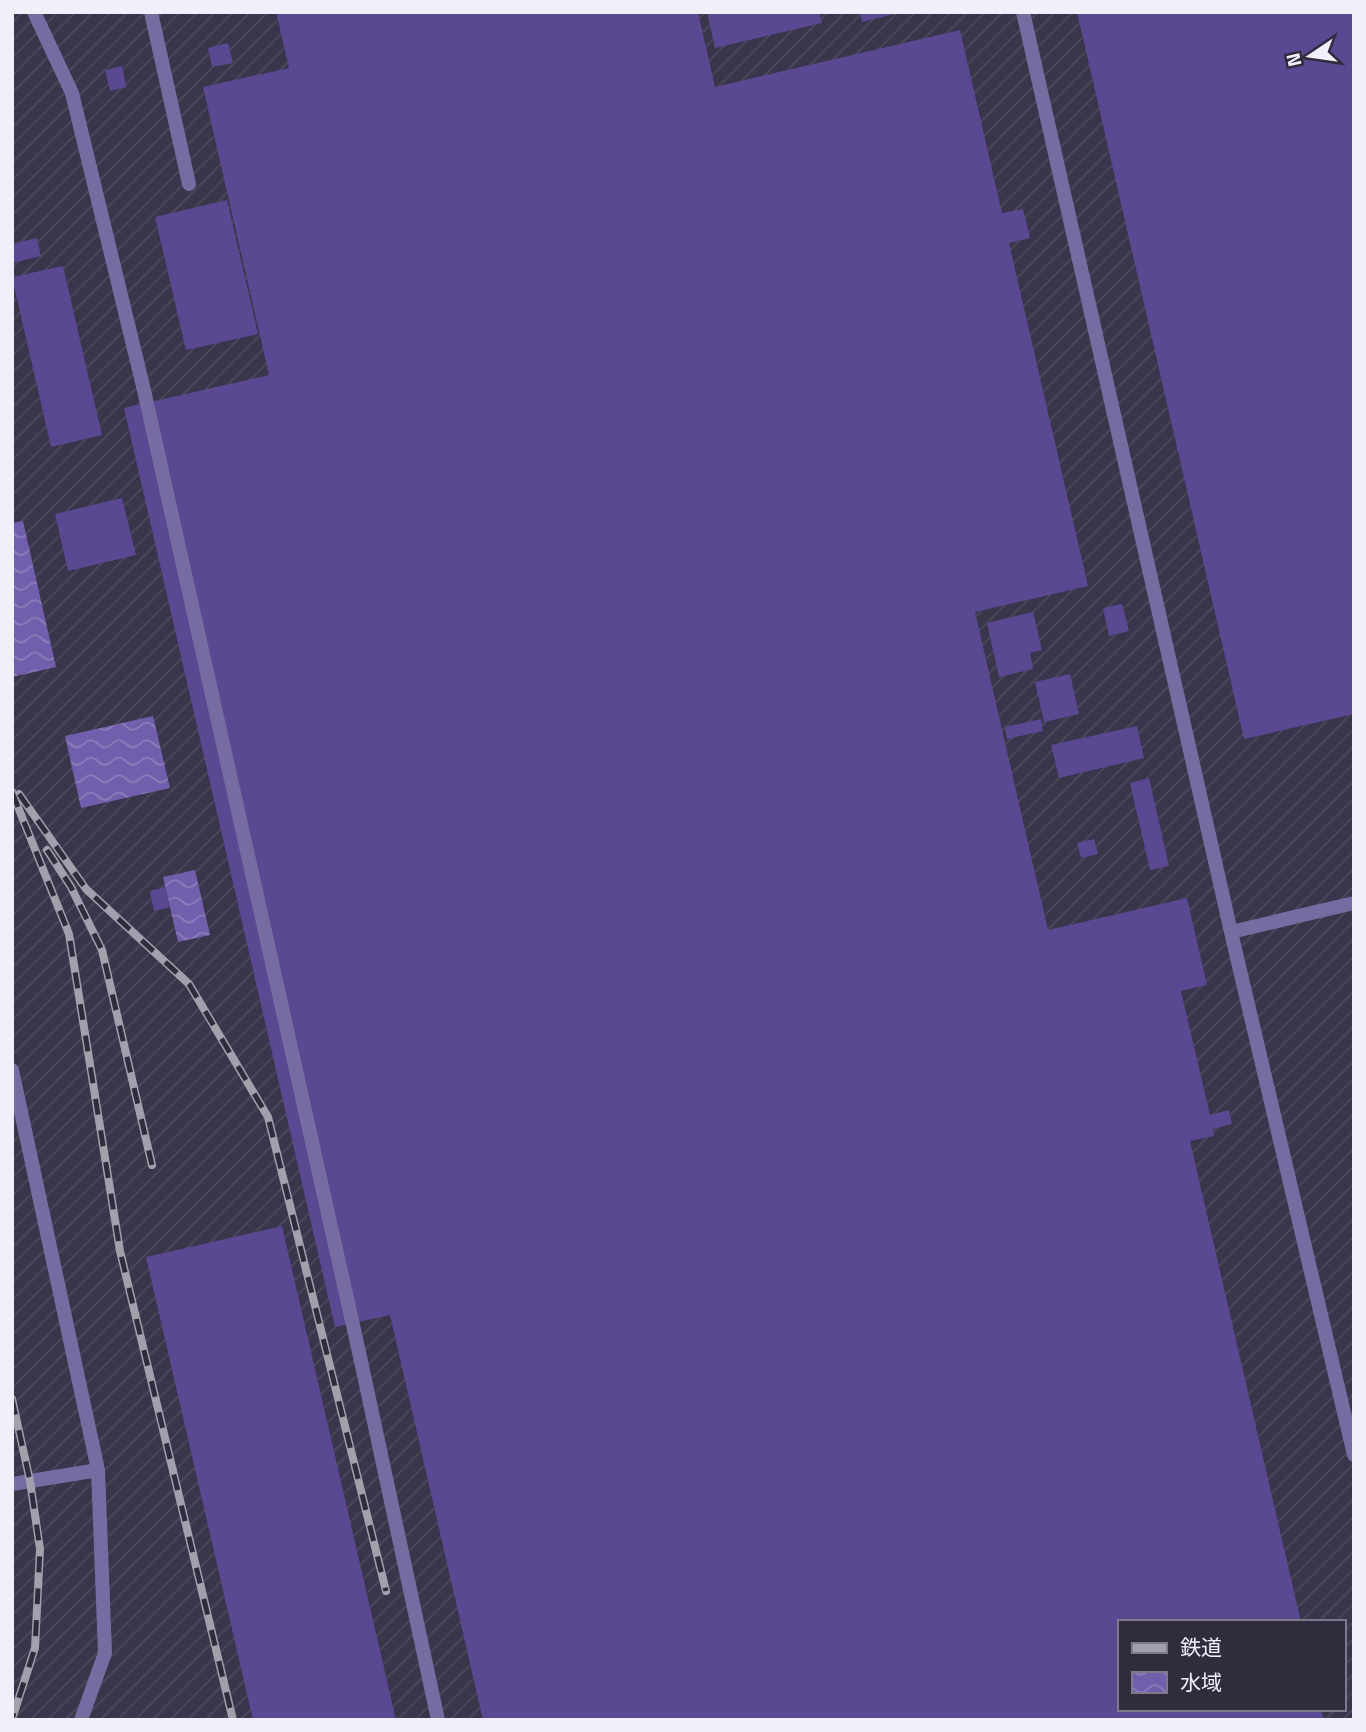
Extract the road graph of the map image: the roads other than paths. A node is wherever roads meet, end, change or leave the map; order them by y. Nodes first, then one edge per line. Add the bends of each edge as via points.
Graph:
1 (34, 12) edge
2 (151, 12) edge
3 (1023, 12) edge
4 (189, 184) dead end
5 (1354, 903) edge
6 (1231, 932) junction
7 (12, 1070) edge
8 (1354, 1455) edge
9 (98, 1470) junction
10 (12, 1484) edge
11 (81, 1720) edge
12 (438, 1720) edge

1 - 12 lane via 72,93 136,359
2 - 4 lane
3 - 6 lane
5 - 6 lane
6 - 8 lane
7 - 9 lane
9 - 10 lane
9 - 11 lane via 105,1653

